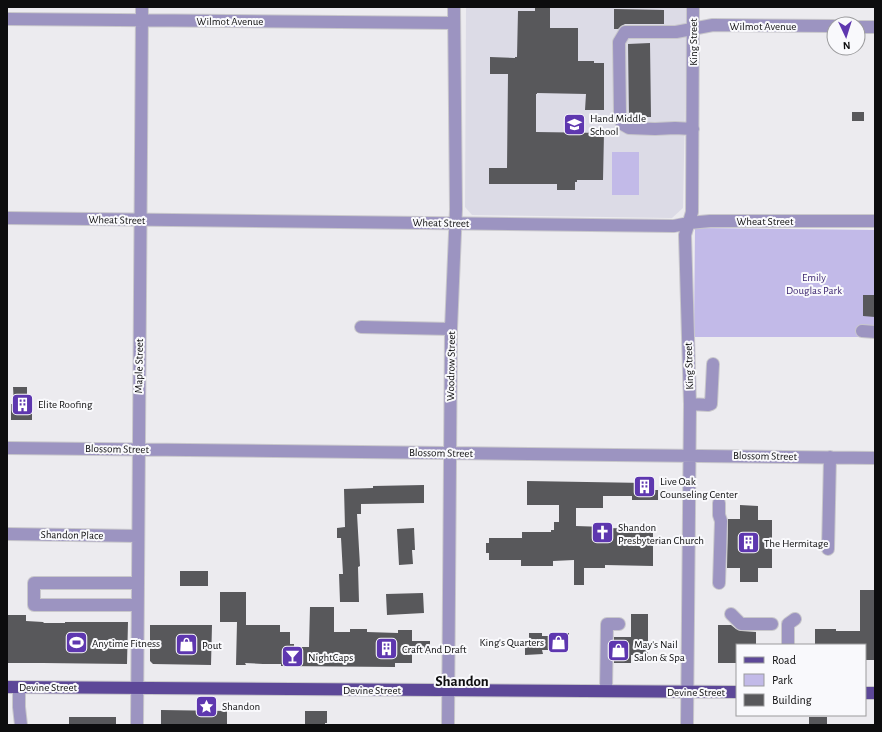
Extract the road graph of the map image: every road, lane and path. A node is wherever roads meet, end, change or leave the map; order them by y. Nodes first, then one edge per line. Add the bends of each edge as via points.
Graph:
1 (142, 7) edge
2 (454, 7) edge
3 (694, 7) edge
4 (7, 19) edge
5 (142, 20) junction
6 (454, 22) junction
7 (826, 26) edge
8 (693, 29) junction
9 (693, 129) junction
10 (7, 218) edge
11 (141, 220) junction
12 (875, 221) edge
13 (456, 223) junction
14 (689, 223) junction
15 (361, 327) dead end
16 (451, 330) junction
17 (862, 331) dead end
18 (875, 332) edge
19 (713, 364) dead end
20 (690, 404) junction
21 (7, 448) edge
22 (138, 449) junction
23 (450, 453) junction
24 (690, 456) junction
25 (830, 457) junction
26 (875, 458) edge
27 (719, 503) dead end
28 (7, 534) edge
29 (138, 536) junction
30 (828, 549) dead end
31 (137, 583) junction
32 (719, 583) dead end
33 (137, 605) junction
34 (731, 614) dead end
35 (795, 619) dead end
36 (620, 624) dead end
37 (772, 624) dead end
38 (788, 644) edge
39 (13, 687) edge
40 (136, 688) junction
41 (448, 690) junction
42 (606, 691) junction
43 (687, 692) junction
44 (736, 692) edge
45 (21, 725) edge
46 (30, 725) edge
47 (137, 725) edge
48 (448, 725) edge
49 (687, 725) edge

1 - 5 street, Maple Street
2 - 6 street, Woodrow Street
3 - 8 street, King Street
4 - 5 street, Wilmot Avenue
5 - 6 street, Wilmot Avenue
5 - 11 street, Maple Street
6 - 13 street, Woodrow Street
7 - 8 street, Wilmot Avenue via 713,25
8 - 9 street, King Street
8 - 9 street, Wilmot Avenue via 676,32 625,32 619,42 622,124 629,128
9 - 14 street, King Street via 692,212
10 - 11 street, Wheat Street
11 - 13 street, Wheat Street
11 - 22 street, Maple Street
12 - 14 street, Wheat Street
13 - 14 street, Wheat Street via 674,226
13 - 16 street, Woodrow Street
14 - 20 street, King Street via 686,235
15 - 16 street
16 - 23 street, Woodrow Street
17 - 18 street
19 - 20 street via 711,404
20 - 24 street, King Street
21 - 22 street, Blossom Street
22 - 23 street, Blossom Street
22 - 29 street, Maple Street
23 - 24 street, Blossom Street
23 - 41 street, Woodrow Street
24 - 25 street, Blossom Street
24 - 43 street, King Street
25 - 26 street, Blossom Street
25 - 30 street
27 - 32 street
28 - 29 street, Shandon Place
29 - 31 street, Maple Street
31 - 33 street, Maple Street
31 - 33 street via 34,583 34,605
33 - 40 street, Maple Street
34 - 37 street via 741,624
35 - 38 street via 788,624
36 - 42 street via 607,624
39 - 40 main road, Devine Street
39 - 45 street
40 - 41 main road, Devine Street
40 - 47 street, Maple Street
41 - 42 main road, Devine Street
41 - 48 street, Woodrow Street
42 - 43 main road, Devine Street
43 - 44 main road, Devine Street
43 - 49 street, King Street
45 - 46 street

